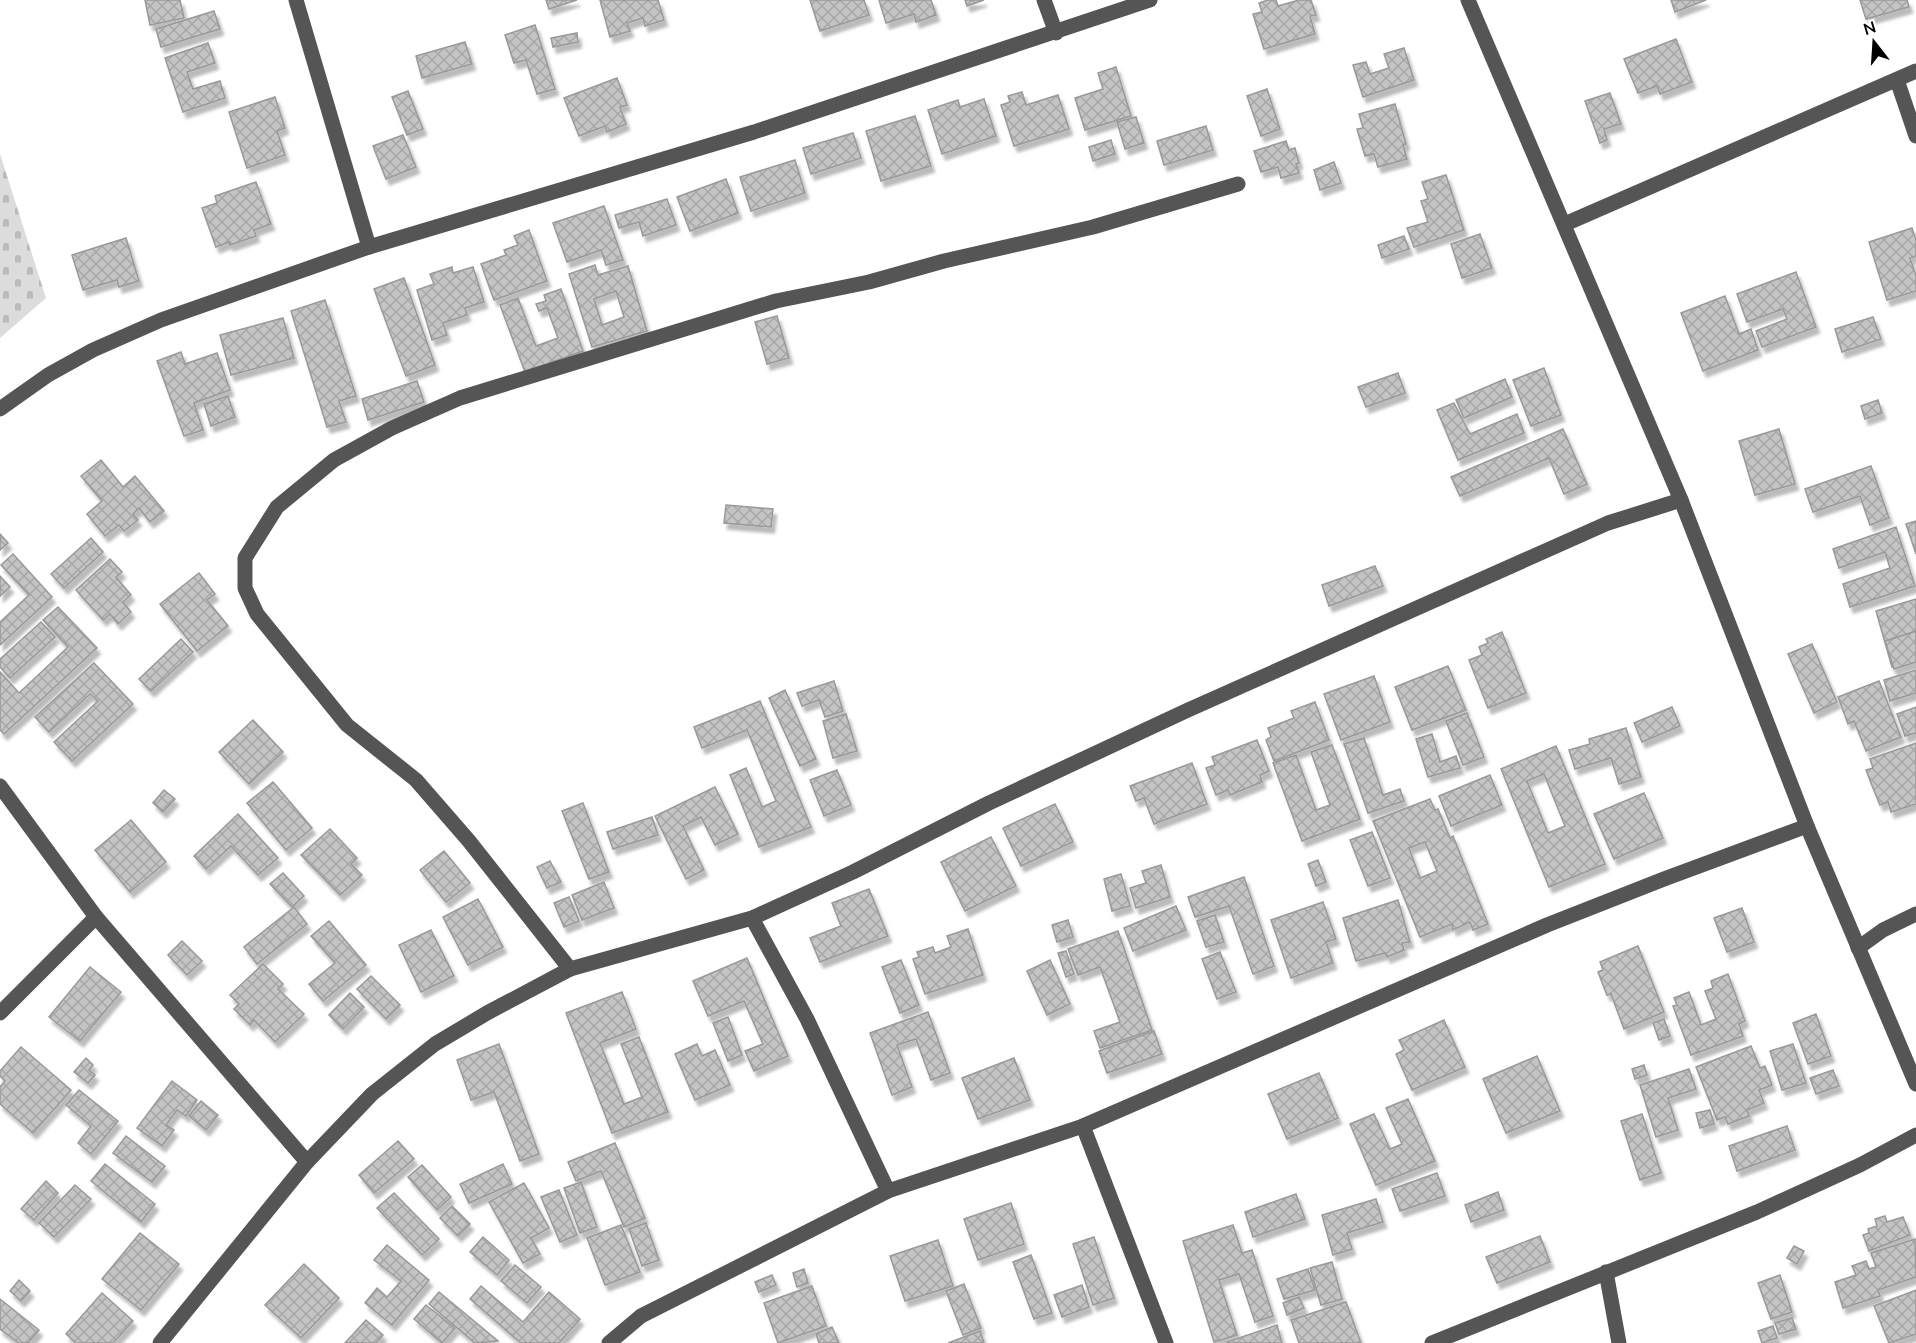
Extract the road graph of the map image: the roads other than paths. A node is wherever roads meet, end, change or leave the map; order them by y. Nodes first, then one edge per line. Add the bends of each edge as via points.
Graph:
1 (296, 0) edge
2 (1044, 0) edge
3 (1150, 0) edge
4 (1468, 0) edge
5 (1056, 33) junction
6 (1916, 71) edge
7 (1897, 81) junction
8 (1916, 136) edge
9 (1238, 184) dead end
10 (1565, 224) junction
11 (369, 247) junction
12 (0, 409) edge
13 (1681, 500) junction
14 (0, 786) edge
15 (1807, 826) junction
16 (1916, 914) edge
17 (96, 916) junction
18 (752, 918) junction
19 (1858, 948) junction
20 (570, 969) junction
21 (0, 1013) edge
22 (1916, 1084) edge
23 (1083, 1126) junction
24 (1916, 1135) edge
25 (308, 1162) junction
26 (888, 1191) junction
27 (1606, 1272) junction
28 (160, 1343) edge
29 (609, 1343) edge
30 (1166, 1343) edge
31 (1432, 1343) edge
32 (1620, 1343) edge

1 - 11 street
2 - 5 street
3 - 5 street
4 - 10 street
5 - 11 street via 754,132
6 - 7 street
7 - 8 street
7 - 10 street
9 - 20 street via 1093,227 776,301 460,398 392,428 334,460 277,507 245,558 245,588 257,614 347,725 416,780
10 - 13 street
11 - 12 street via 161,320 93,350
13 - 15 street
13 - 18 street via 1608,523 1188,710
14 - 17 street
15 - 19 street
15 - 23 street via 1537,930
16 - 19 street
17 - 21 street
17 - 25 street
18 - 20 street
18 - 26 street via 807,1019
19 - 22 street
20 - 25 street via 435,1044 372,1094
23 - 26 street
23 - 30 street
24 - 27 street via 1757,1212
25 - 28 street
26 - 29 street via 641,1316
27 - 31 street
27 - 32 street

